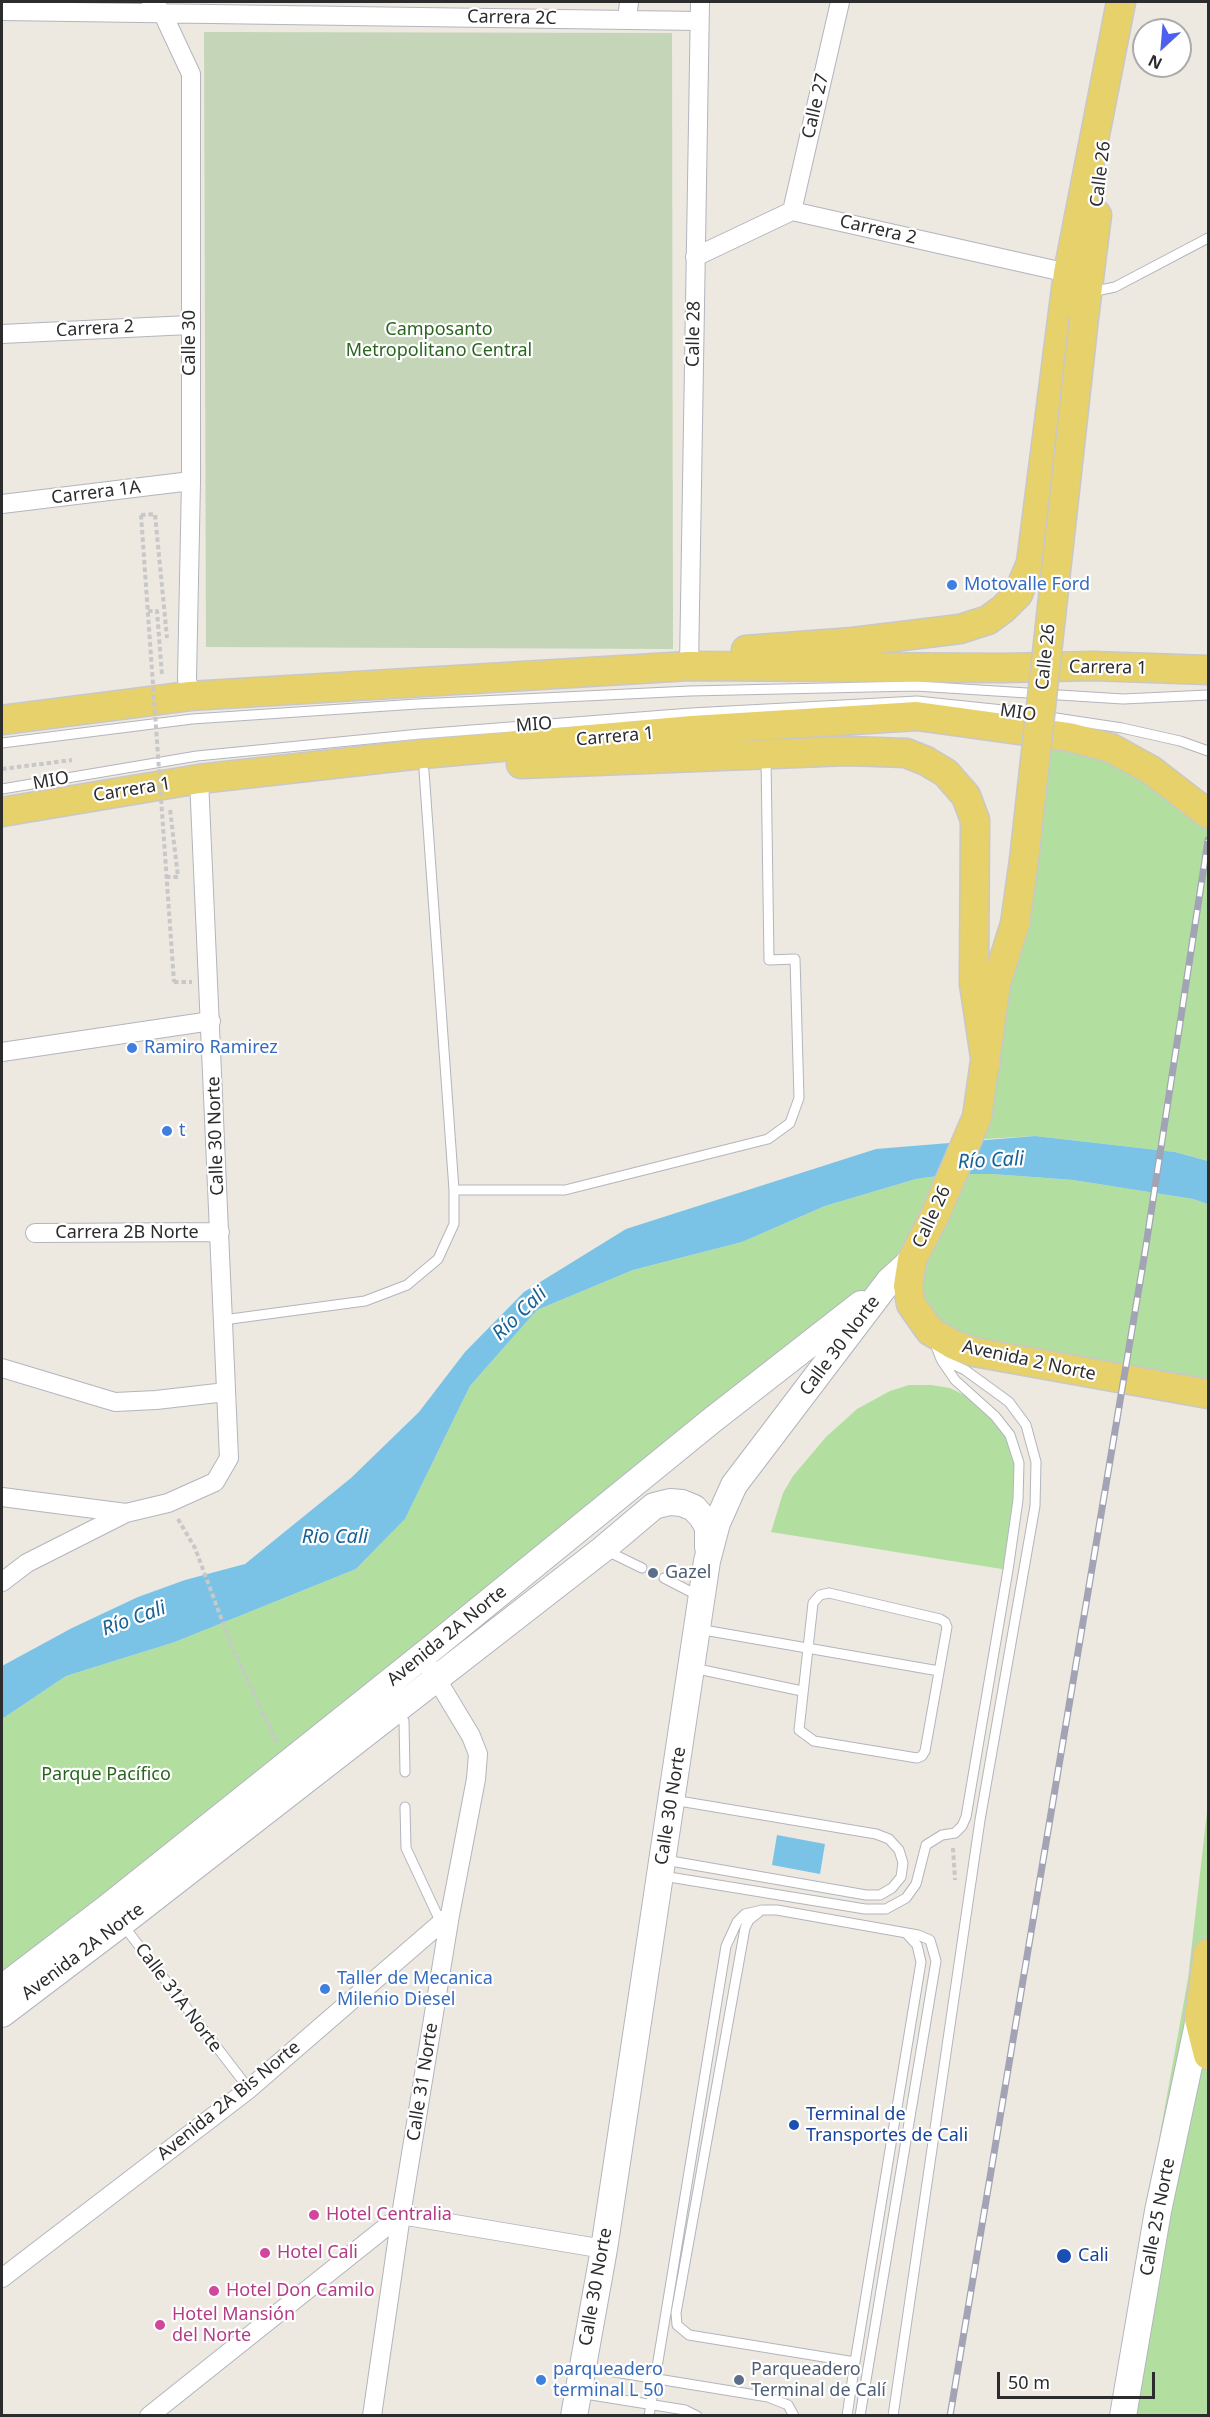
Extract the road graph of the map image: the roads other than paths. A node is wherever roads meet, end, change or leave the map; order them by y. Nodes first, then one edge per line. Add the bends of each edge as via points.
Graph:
1 (629, 2) edge
2 (699, 2) edge
3 (840, 2) edge
4 (1121, 2) edge
5 (157, 7) edge
6 (367, 8) edge
7 (2, 11) edge
8 (627, 20) junction
9 (699, 21) junction
10 (792, 211) junction
11 (1209, 238) edge
12 (696, 257) junction
13 (1080, 294) junction
14 (189, 325) junction
15 (2, 334) edge
16 (191, 481) junction
17 (2, 504) edge
18 (689, 666) junction
19 (1209, 670) edge
20 (1209, 695) edge
21 (190, 696) junction
22 (2, 720) edge
23 (2, 743) edge
24 (1209, 751) edge
25 (766, 753) junction
26 (327, 764) junction
27 (424, 771) junction
28 (199, 779) junction
29 (2, 789) edge
30 (2, 812) edge
31 (1209, 814) edge
32 (211, 1021) junction
33 (2, 1053) edge
34 (986, 1064) junction
35 (454, 1190) junction
36 (220, 1232) junction
37 (35, 1233) dead end
38 (912, 1260) junction
39 (889, 1281) junction
40 (224, 1320) junction
41 (930, 1331) junction
42 (941, 1359) junction
43 (2, 1368) edge
44 (226, 1392) junction
45 (1209, 1394) edge
46 (2, 1497) edge
47 (126, 1513) junction
48 (603, 1549) junction
49 (706, 1561) junction
50 (642, 1568) dead end
51 (664, 1578) dead end
52 (2, 1582) edge
53 (702, 1597) junction
54 (698, 1629) junction
55 (808, 1648) junction
56 (422, 1657) junction
57 (692, 1668) junction
58 (939, 1671) junction
59 (436, 1677) junction
60 (802, 1691) junction
61 (395, 1710) junction
62 (405, 1772) dead end
63 (671, 1800) junction
64 (405, 1807) dead end
65 (661, 1868) junction
66 (762, 1910) junction
67 (115, 1915) junction
68 (446, 1919) junction
69 (906, 1933) junction
70 (1208, 1965) edge
71 (2, 1988) edge
72 (2, 2014) edge
73 (1199, 2019) junction
74 (1209, 2055) edge
75 (249, 2089) junction
76 (401, 2215) junction
77 (604, 2249) junction
78 (2, 2278) edge
79 (855, 2362) junction
80 (582, 2366) junction
81 (576, 2404) edge
82 (149, 2415) edge
83 (372, 2415) edge
84 (649, 2415) edge
85 (697, 2415) edge
86 (794, 2415) edge
87 (847, 2415) edge
88 (860, 2415) edge
89 (893, 2415) edge
90 (1123, 2415) edge

1 - 8 street
2 - 9 street, Calle 28
3 - 10 street, Calle 27
4 - 13 main road
5 - 6 street, Carrera 2C
5 - 7 street, Carrera 2C
5 - 14 street, Calle 30 via 191,74
6 - 8 street, Carrera 2C
8 - 9 street, Carrera 2C
9 - 12 street, Calle 28
10 - 12 street
10 - 13 street, Carrera 2
11 - 13 lane via 1115,287
12 - 18 street, Calle 28
13 - 18 main road via 1031,563 1018,594 1003,609 988,620 960,629 751,649
13 - 34 main road, Calle 26, bridge via 1024,860 1015,924 996,984
14 - 15 street, Carrera 2
14 - 16 street, Calle 30
16 - 17 street, Carrera 1A
16 - 21 street, Calle 30
18 - 19 main road, Carrera 1 via 1093,666
18 - 21 main road, Carrera 1
20 - 23 lane, MIO via 1124,699 916,686 690,691 192,718
21 - 22 main road, Carrera 1
24 - 29 lane, MIO via 1122,728 917,701 420,734 197,756
25 - 27 main road
25 - 34 main road via 906,753 946,773 966,796 975,820 974,984
25 - 35 lane via 769,960 795,959 799,1098 790,1122 768,1139 565,1190
26 - 27 main road
26 - 28 main road, Carrera 1
26 - 31 main road, Carrera 1 via 692,730 917,716 1069,737 1111,748 1152,770
27 - 35 lane
28 - 30 main road, Carrera 1
28 - 32 street, Calle 30 Norte
32 - 33 street
32 - 36 street, Calle 30 Norte
34 - 38 main road, Calle 26 via 977,1117
35 - 40 lane via 454,1224 438,1259 407,1285 365,1301
36 - 37 street, Carrera 2B Norte
36 - 40 street, Calle 30 Norte
38 - 39 main road, Calle 30 Norte
38 - 41 main road, Avenida 2 Norte via 908,1286 911,1304
39 - 49 main road, Calle 30 Norte via 734,1485
39 - 56 main road, Avenida 2A Norte
40 - 44 street, Calle 30 Norte
41 - 42 lane
41 - 45 main road, Avenida 2 Norte via 974,1352
42 - 65 lane via 955,1380 1010,1435 1019,1463 1008,1570 962,1826 926,1845 916,1884 906,1898 886,1909 865,1909
42 - 89 lane via 965,1370 1009,1402 1026,1425 1036,1462 1035,1506 980,1820
43 - 44 street via 115,1402
44 - 47 street, Calle 30 Norte via 229,1458 215,1482 168,1503
46 - 47 street
47 - 52 street via 27,1563
48 - 49 main road, Avenida 2A Norte via 654,1506 682,1503 694,1508 708,1527
48 - 50 lane
48 - 59 main road, Avenida 2A Norte
49 - 53 main road, Calle 30 Norte
51 - 53 lane
53 - 54 main road, Calle 30 Norte
54 - 55 lane
54 - 57 main road, Calle 30 Norte
55 - 58 lane
55 - 58 lane via 813,1603 820,1595 829,1593 940,1619 947,1627
55 - 60 lane
56 - 59 street, Calle 31 Norte
56 - 67 main road, Avenida 2A Norte
57 - 60 lane
57 - 63 main road, Calle 30 Norte
58 - 60 lane via 925,1751 917,1758 806,1737 799,1730
59 - 61 main road, Avenida 2A Norte
59 - 68 street, Calle 31 Norte via 471,1736 477,1754 476,1779
61 - 62 lane via 404,1721
61 - 67 main road, Avenida 2A Norte
63 - 65 main road, Calle 30 Norte
63 - 65 lane via 876,1834 889,1839 899,1850 903,1863 901,1877 880,1895 866,1895
64 - 68 lane via 406,1848
65 - 77 main road, Calle 30 Norte
66 - 69 lane
66 - 79 lane via 745,1928 676,2313 677,2325 689,2335
66 - 84 lane via 745,1914 736,1922 726,1946
67 - 71 main road, Avenida 2A Norte
67 - 72 main road, Avenida 2A Norte
67 - 75 lane, Calle 31A Norte
68 - 75 street, Avenida 2A Bis Norte
68 - 76 street, Calle 31 Norte
69 - 79 lane via 917,1945 921,1962
69 - 88 lane via 930,1940 936,1961
70 - 73 main road, Calle 25 Norte
73 - 74 main road, Calle 25 Norte
73 - 90 main road, Calle 25 Norte via 1158,2211
75 - 78 street, Avenida 2A Bis Norte
76 - 77 street
76 - 82 street
76 - 83 street, Calle 31 Norte
77 - 80 main road, Calle 30 Norte
79 - 87 lane
80 - 81 main road, Calle 30 Norte
80 - 86 lane via 768,2397 788,2405
81 - 85 lane via 685,2410

